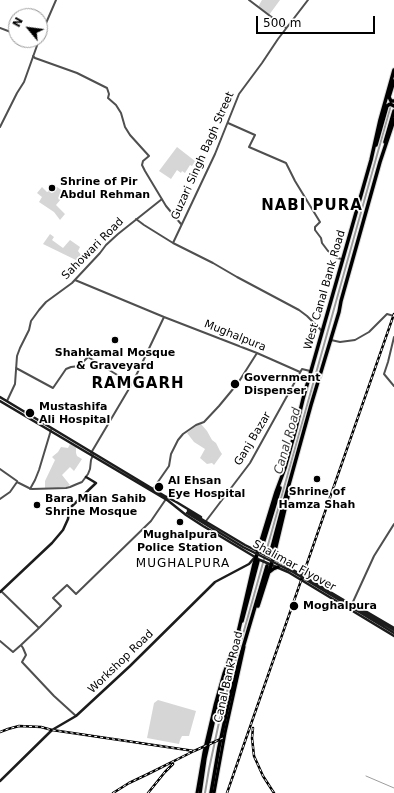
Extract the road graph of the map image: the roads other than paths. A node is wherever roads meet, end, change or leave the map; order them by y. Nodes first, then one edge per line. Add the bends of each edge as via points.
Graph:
1 (56, 0) edge
2 (249, 0) edge
3 (308, 0) edge
4 (48, 18) edge
5 (286, 28) junction
6 (36, 48) edge
7 (33, 56) junction
8 (394, 70) edge
9 (394, 81) edge
10 (394, 101) edge
11 (394, 106) edge
12 (394, 111) edge
13 (394, 120) edge
14 (228, 123) junction
15 (393, 126) edge
16 (0, 127) edge
17 (371, 160) junction
18 (380, 162) junction
19 (162, 199) junction
20 (136, 219) junction
21 (181, 224) junction
22 (173, 243) junction
23 (343, 260) junction
24 (75, 280) junction
25 (394, 316) edge
26 (164, 317) junction
27 (323, 332) junction
28 (394, 337) edge
29 (330, 340) junction
30 (257, 353) junction
31 (16, 368) junction
32 (300, 372) junction
33 (312, 372) junction
34 (132, 384) junction
35 (394, 386) edge
36 (0, 397) edge
37 (0, 401) edge
38 (7, 401) junction
39 (51, 430) junction
40 (92, 454) junction
41 (0, 469) edge
42 (86, 477) junction
43 (17, 482) junction
44 (31, 489) junction
45 (154, 489) junction
46 (166, 498) junction
47 (0, 499) edge
48 (206, 521) junction
49 (394, 524) edge
50 (260, 552) junction
51 (271, 557) junction
52 (258, 559) junction
53 (278, 562) joint
54 (268, 565) junction
55 (278, 567) junction
56 (268, 573) junction
57 (303, 575) junction
58 (301, 580) junction
59 (1, 591) edge
60 (352, 604) junction
61 (39, 628) junction
62 (248, 631) junction
63 (394, 632) edge
64 (0, 641) edge
65 (21, 645) junction
66 (232, 654) junction
67 (76, 716) junction
68 (0, 781) edge
69 (198, 793) edge
70 (213, 793) edge

1 - 4 street
2 - 5 street
3 - 5 street, Guzari Singh Bagh Street
5 - 14 street, Guzari Singh Bagh Street via 239,94
6 - 7 street
7 - 16 street via 24,82
7 - 19 street via 107,88 108,98 121,113 125,127 149,156 142,165
8 - 17 highway, West Canal Bank Road
9 - 10 highway via 389,97
11 - 17 highway via 387,106
12 - 18 highway
13 - 15 highway
14 - 21 street, Guzari Singh Bagh Street
14 - 23 street via 255,135 249,147 285,163 320,222 315,227 322,243 334,256
15 - 18 highway
17 - 23 highway, West Canal Bank Road
18 - 29 highway
19 - 20 street, Sahowari Road
19 - 21 street
20 - 22 street
20 - 24 street, Sahowari Road via 106,245
21 - 22 street, Guzari Singh Bagh Street
22 - 27 street via 299,310
23 - 27 highway, West Canal Bank Road
24 - 26 street, Mughalpura
24 - 31 street, Sahowari Road via 46,302 31,322 17,356
25 - 29 street via 386,314 369,332 355,340
26 - 30 street, Mughalpura
26 - 34 street
27 - 33 highway, West Canal Bank Road
28 - 35 street via 384,374
29 - 51 highway
30 - 32 street, Mughalpura
30 - 45 street via 238,383 219,406 204,422 196,424 182,434 171,454 168,469
31 - 34 street via 53,388 66,369 79,366 88,357
31 - 38 street, Sahowari Road via 14,384
32 - 33 street via 302,369
32 - 48 street, Ganj Bazar via 250,463
33 - 50 highway, West Canal Bank Road
34 - 40 street
36 - 38 main road
37 - 39 main road
38 - 39 main road
39 - 40 main road
39 - 44 street
40 - 42 street
40 - 45 main road
40 - 46 main road
41 - 43 street
42 - 44 street via 82,482 70,487
42 - 59 main road via 96,483 70,508 63,530
43 - 44 street
43 - 47 street via 10,492
45 - 46 main road
46 - 48 main road
46 - 52 main road via 186,515
46 - 61 street via 151,521 76,594 67,585 53,598 61,606
46 - 63 main road, Shalimar Flyover, bridge via 243,547 293,572
48 - 50 main road
49 - 60 street via 374,556
50 - 51 main road, bridge
50 - 52 highway, West Canal Bank Road
51 - 53 highway
51 - 54 highway
52 - 54 main road
52 - 66 highway, West Canal Bank Road
52 - 67 main road, Workshop Road via 212,584
53 - 57 main road
54 - 55 main road
54 - 56 highway
54 - 62 highway, Canal Bank Road
55 - 56 highway
55 - 58 main road
56 - 62 highway
57 - 58 main road
57 - 60 main road
58 - 63 main road
59 - 61 street
60 - 63 main road
61 - 65 street
62 - 70 highway, Canal Bank Road via 226,717
64 - 65 street via 13,652
65 - 67 street via 26,655 22,662
66 - 69 highway
66 - 69 main road, Canal Bank Road via 224,672 206,740
67 - 68 main road, Workshop Road via 52,730

